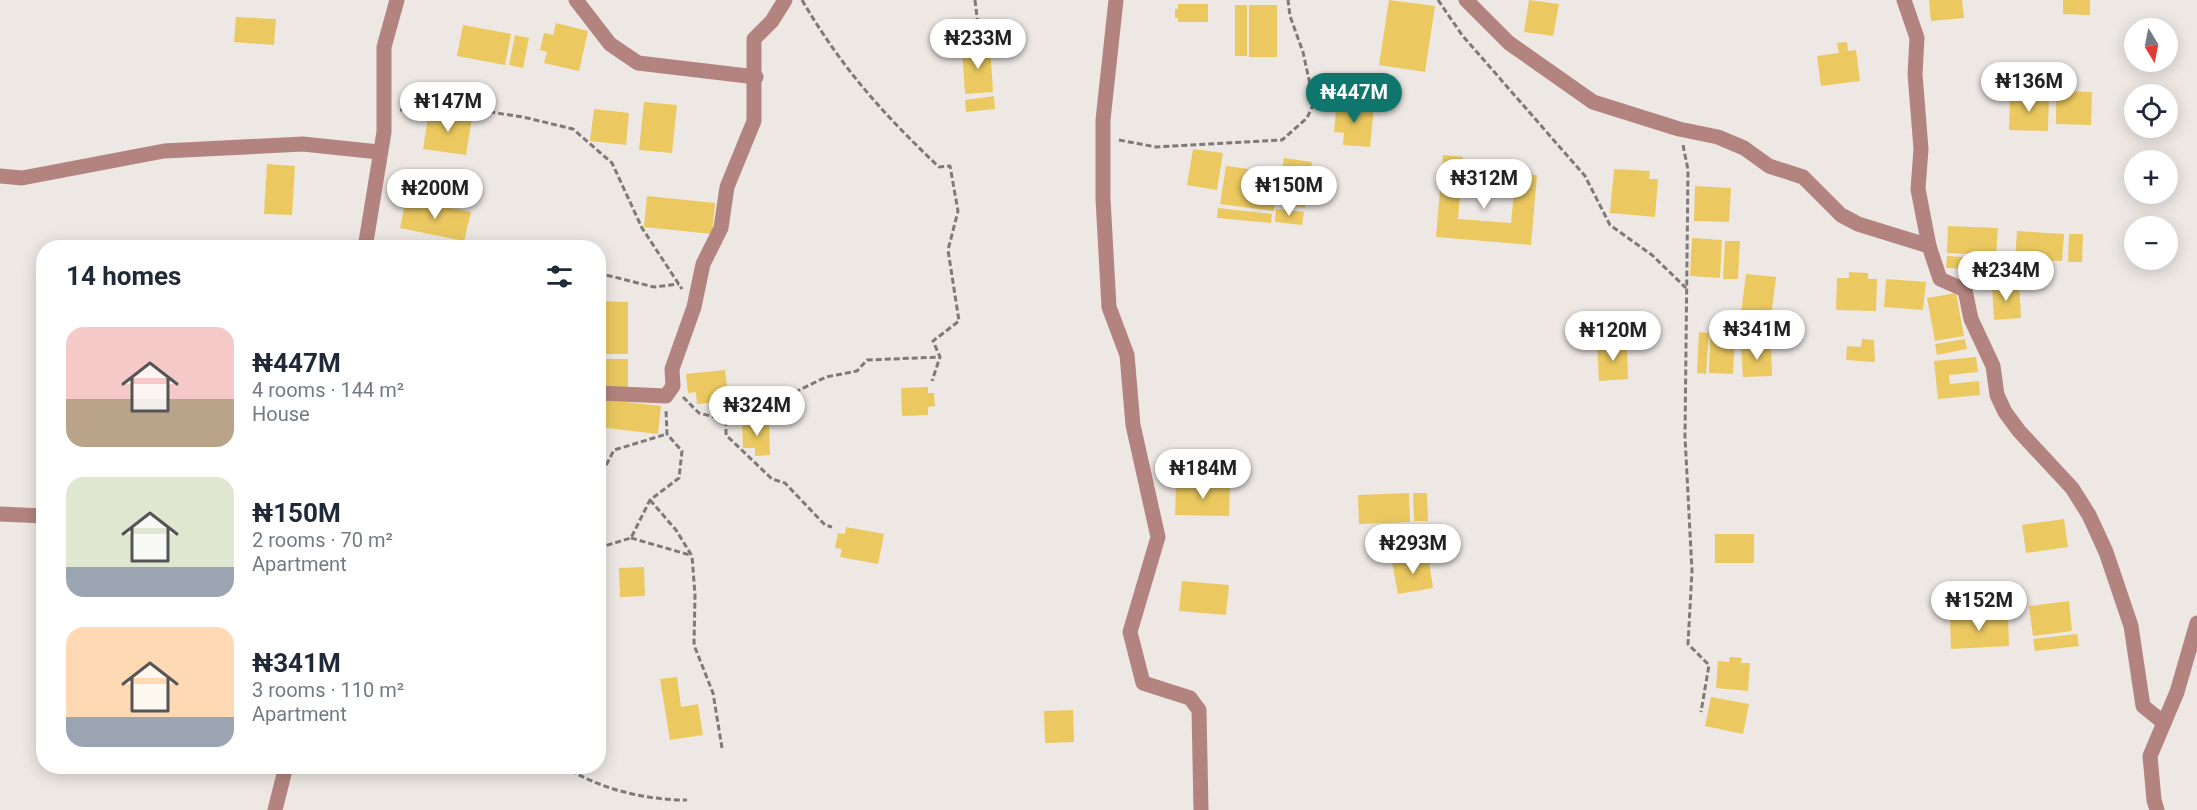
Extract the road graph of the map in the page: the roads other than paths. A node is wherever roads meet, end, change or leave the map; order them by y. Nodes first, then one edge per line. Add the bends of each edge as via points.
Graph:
1 (397, 0) edge
2 (576, 0) edge
3 (785, 0) edge
4 (1116, 0) edge
5 (1466, 0) edge
6 (1904, 0) edge
7 (756, 77) junction
8 (379, 152) junction
9 (0, 176) edge
10 (366, 240) edge
11 (1929, 246) junction
12 (606, 393) edge
13 (0, 514) edge
14 (36, 516) edge
15 (2197, 623) edge
16 (2164, 723) junction
17 (284, 774) edge
18 (275, 810) edge
19 (1201, 810) edge
20 (2157, 810) edge

1 - 8 street via 383,63 386,111
2 - 7 street via 610,44 638,63
3 - 7 street via 754,39
4 - 19 street via 1103,137 1108,307 1127,355 1133,425 1158,537 1130,632 1143,683 1190,698 1199,710
5 - 11 street via 1509,43 1593,102 1719,137 1744,148 1769,166 1803,177 1841,215 1858,224
6 - 11 street via 1917,38 1915,74 1921,149 1918,189
7 - 12 street via 753,121 727,187 721,228 703,264 694,308 672,369 670,391
8 - 9 street via 259,144 165,151 22,178
8 - 10 street
11 - 16 street via 1940,279 1965,290 1971,319 1993,366 2005,411 2072,488 2090,515 2131,626 2144,706
13 - 14 street
15 - 16 street
16 - 20 street via 2150,756
17 - 18 street

